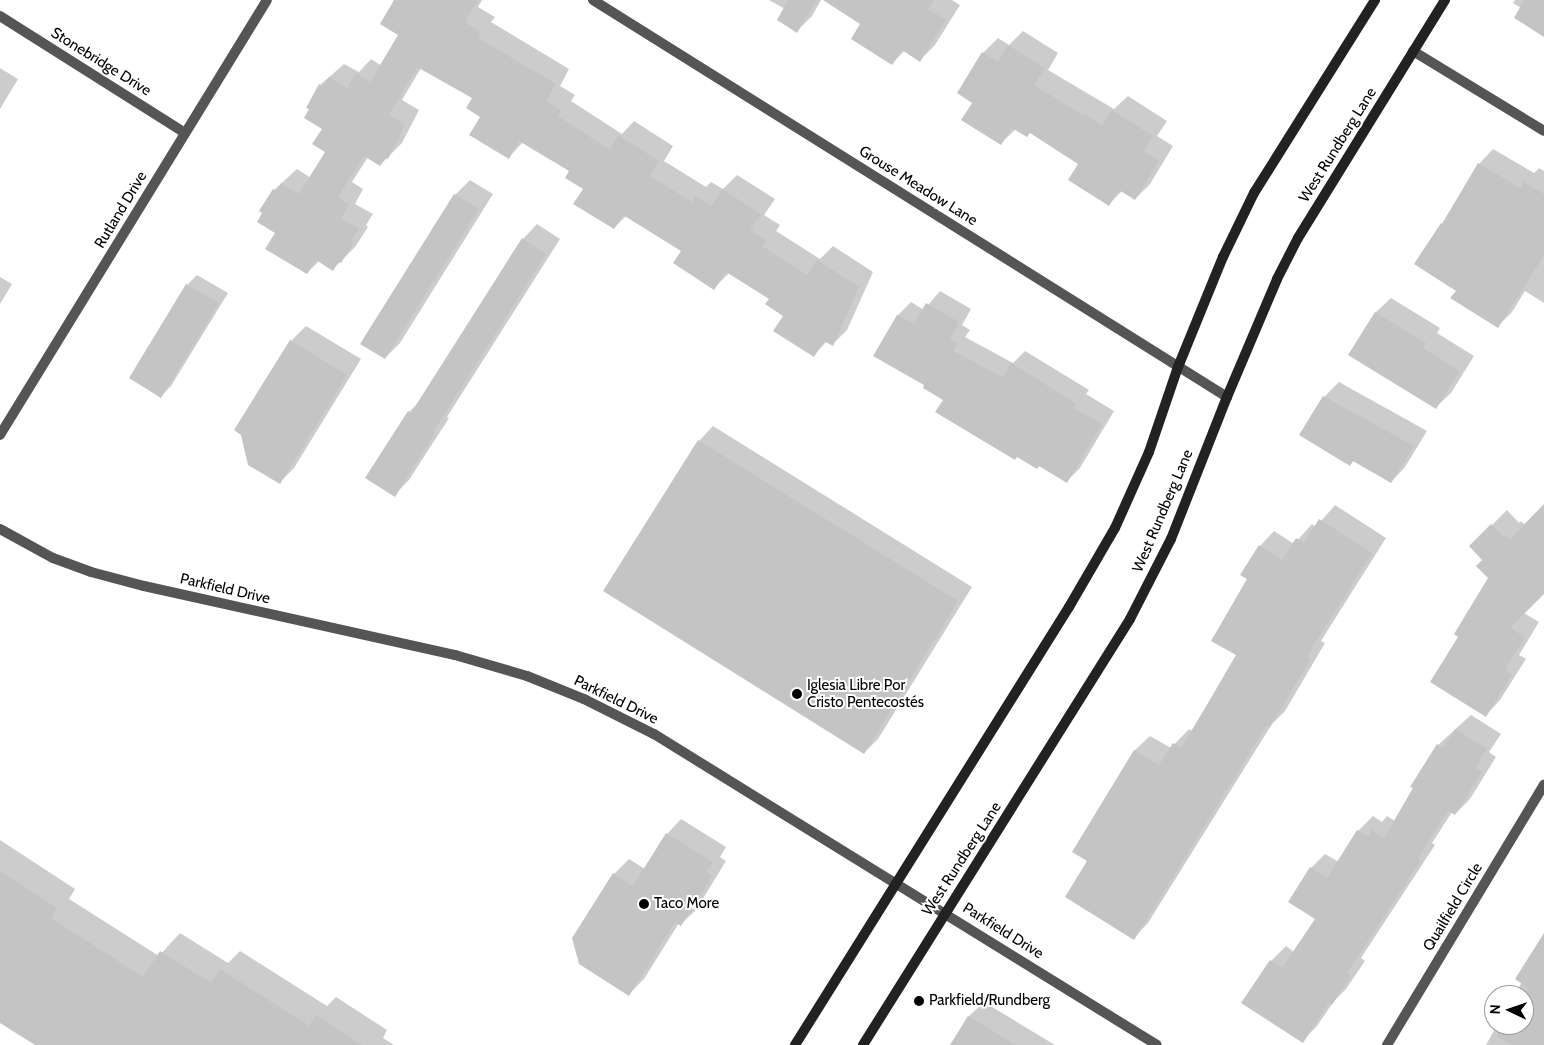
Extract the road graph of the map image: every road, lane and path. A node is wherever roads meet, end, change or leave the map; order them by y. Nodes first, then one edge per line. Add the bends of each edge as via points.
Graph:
1 (267, 0) edge
2 (593, 0) edge
3 (1375, 0) edge
4 (1445, 0) edge
5 (0, 16) edge
6 (1414, 51) junction
7 (1544, 131) edge
8 (185, 133) junction
9 (1178, 367) junction
10 (1227, 397) junction
11 (0, 435) edge
12 (0, 529) edge
13 (1544, 785) edge
14 (897, 883) junction
15 (945, 912) junction
16 (795, 1045) edge
17 (863, 1045) edge
18 (1157, 1045) edge
19 (1387, 1045) edge

1 - 8 street, Rutland Drive
2 - 9 street, Grouse Meadow Lane
3 - 9 main road via 1254,193 1223,257
4 - 6 main road, West Rundberg Lane
5 - 8 street, Stonebridge Drive
6 - 7 street
6 - 10 main road, West Rundberg Lane via 1298,238
8 - 11 street, Rutland Drive
9 - 10 street, Grouse Meadow Lane
9 - 14 main road via 1148,452 1115,528
10 - 15 main road, West Rundberg Lane via 1171,539 1130,619 1040,767
12 - 14 street, Parkfield Drive via 53,558 91,572 455,655 527,676 584,699 654,734
13 - 19 street, Quailfield Circle
14 - 15 street, Parkfield Drive
14 - 16 main road
15 - 17 main road, West Rundberg Lane
15 - 18 street, Parkfield Drive

